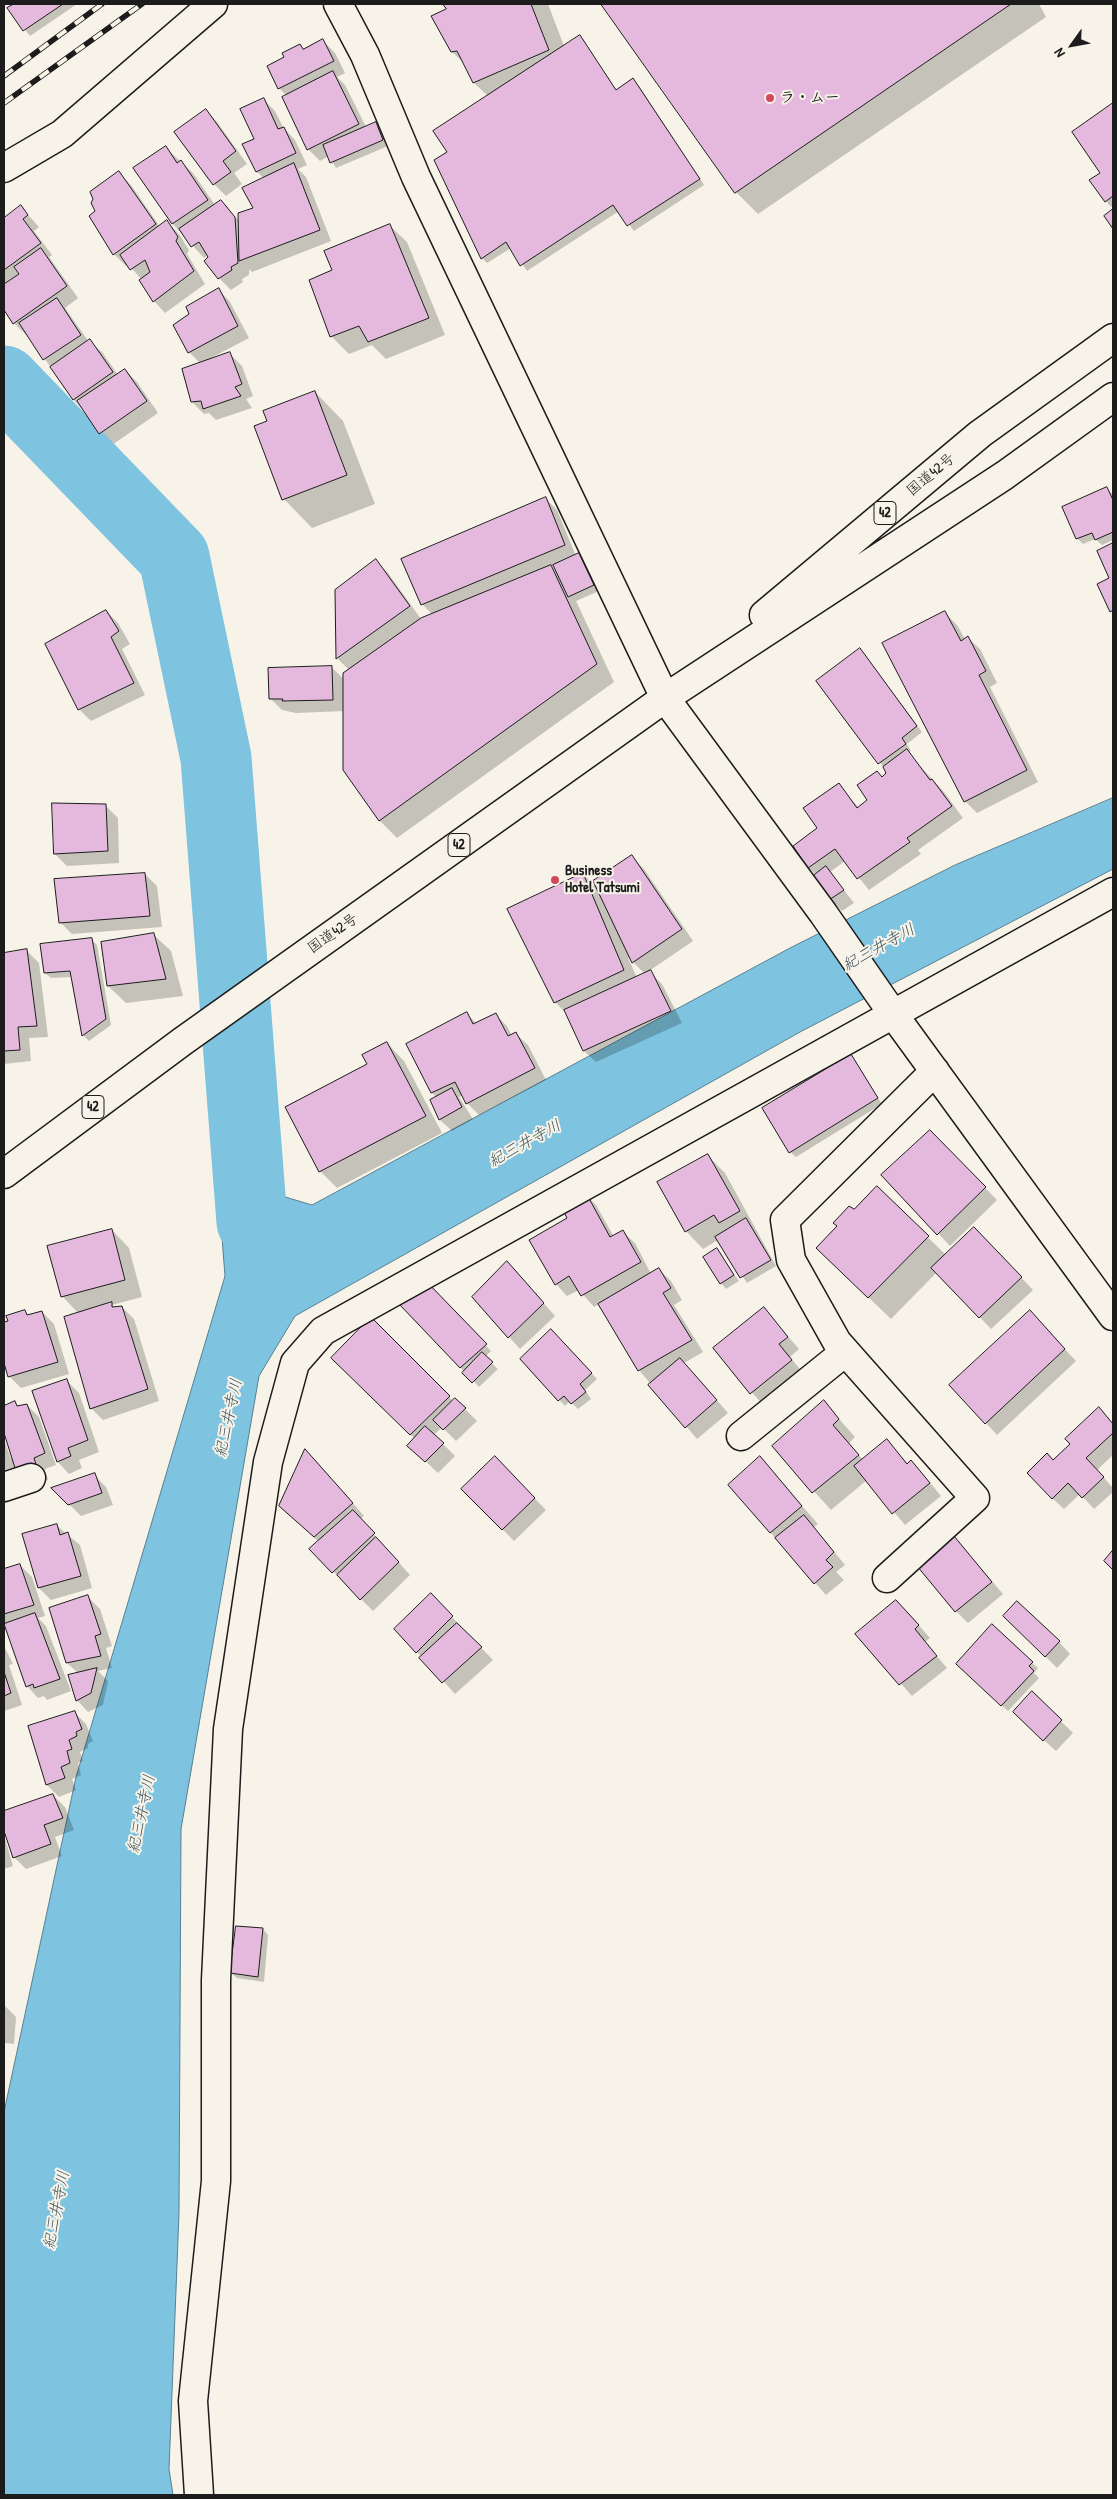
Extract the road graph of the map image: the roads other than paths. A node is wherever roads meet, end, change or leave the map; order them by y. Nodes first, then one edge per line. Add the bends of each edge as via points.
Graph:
1 (213, 4) edge
2 (338, 4) edge
3 (4, 168) edge
4 (1113, 338) edge
5 (1113, 397) edge
6 (665, 698) junction
7 (1113, 892) edge
8 (889, 1008) junction
9 (935, 1071) junction
10 (4, 1174) edge
11 (1113, 1316) edge
12 (845, 1352) junction
13 (741, 1436) dead end
14 (31, 1478) dead end
15 (4, 1487) edge
16 (887, 1578) dead end
17 (199, 2495) edge

1 - 3 main road via 62,134
2 - 6 main road via 365,55 420,186
4 - 6 main road, 国道42号 / 42 via 980,434
5 - 6 main road, 国道42号 / 42 via 1005,475
6 - 8 main road
6 - 10 main road, 国道42号 / 42 via 183,1041
7 - 8 main road
8 - 9 main road
8 - 17 main road via 322,1331 295,1363 268,1462 228,1729 216,1980 216,2181 193,2401
9 - 11 main road
9 - 12 main road via 785,1220 791,1260
12 - 13 main road
12 - 16 main road via 975,1498
14 - 15 main road

